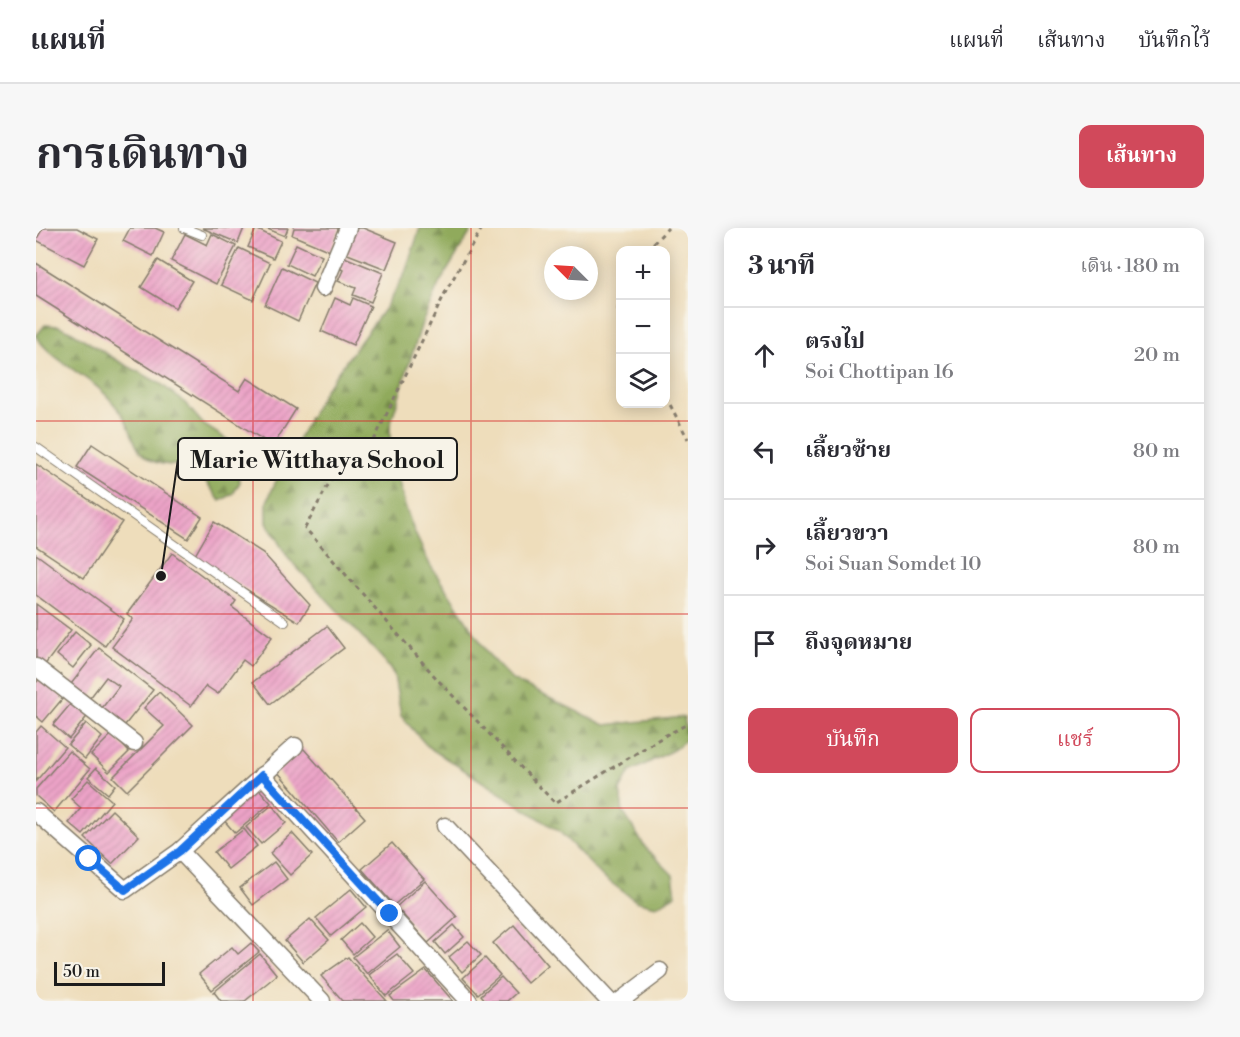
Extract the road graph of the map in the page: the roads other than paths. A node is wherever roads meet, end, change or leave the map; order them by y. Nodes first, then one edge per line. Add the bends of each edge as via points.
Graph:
1 (184, 228) edge
2 (348, 228) edge
3 (202, 235) dead end
4 (323, 288) dead end
5 (36, 447) edge
6 (285, 622) dead end
7 (36, 667) edge
8 (134, 744) dead end
9 (295, 746) dead end
10 (262, 775) junction
11 (36, 812) edge
12 (445, 826) dead end
13 (180, 851) junction
14 (660, 971) dead end
15 (322, 1001) edge
16 (469, 1001) edge
17 (609, 1001) edge
18 (620, 1001) edge

1 - 3 lane
2 - 4 street
5 - 6 lane
7 - 8 street
9 - 10 street
10 - 13 street
10 - 16 street
11 - 13 street via 125,890
12 - 17 street
13 - 15 street
14 - 18 street

